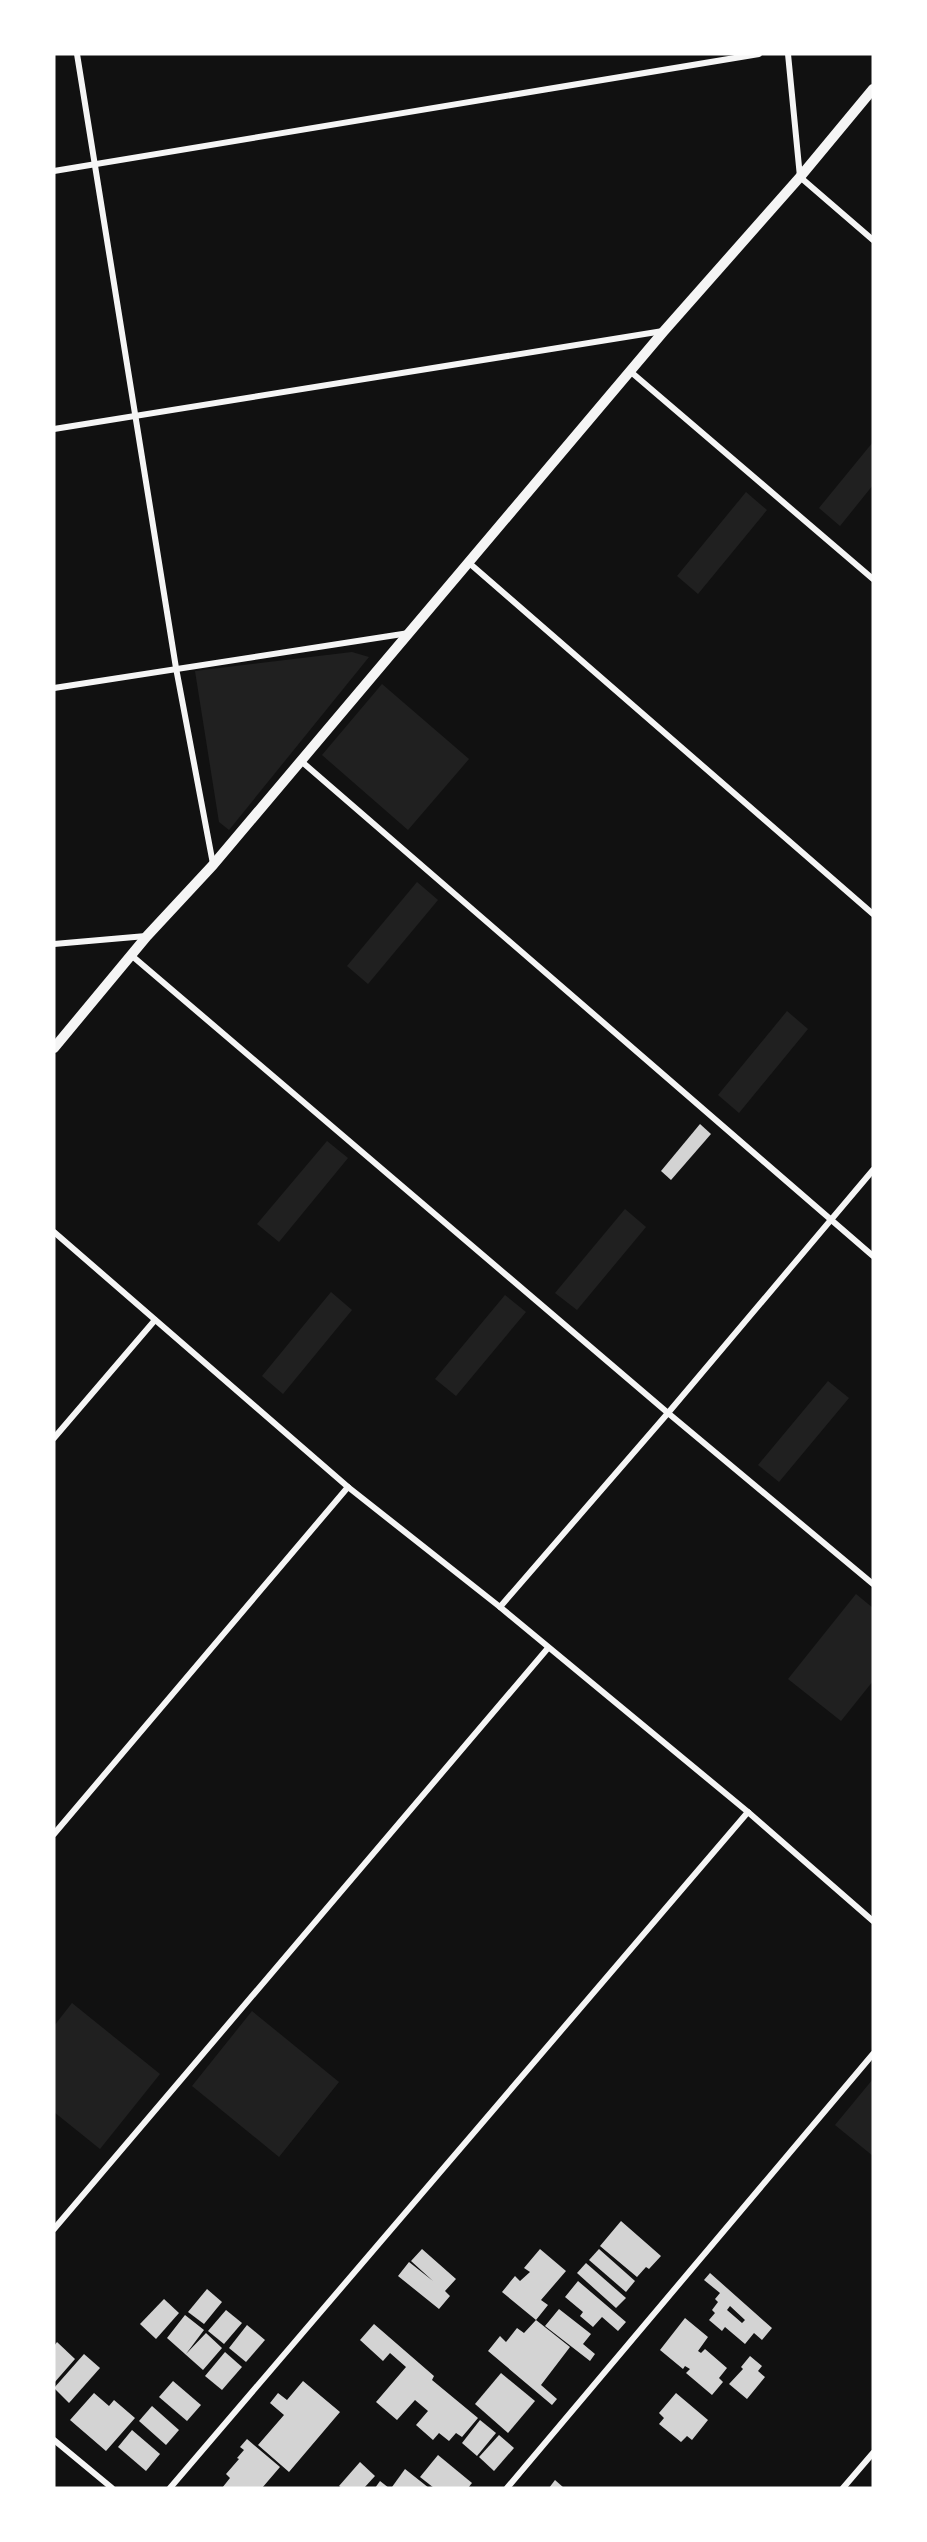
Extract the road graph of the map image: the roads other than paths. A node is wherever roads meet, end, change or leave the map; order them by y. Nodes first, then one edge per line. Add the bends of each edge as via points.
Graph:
1 (77, 54) edge
2 (759, 54) edge
3 (788, 54) edge
4 (873, 89) edge
5 (94, 164) junction
6 (54, 171) edge
7 (800, 177) junction
8 (873, 240) edge
9 (664, 331) junction
10 (631, 372) junction
11 (135, 417) junction
12 (54, 429) edge
13 (468, 562) junction
14 (873, 579) edge
15 (410, 633) junction
16 (176, 668) junction
17 (54, 688) edge
18 (301, 762) junction
19 (213, 864) junction
20 (873, 914) edge
21 (147, 936) junction
22 (54, 944) edge
23 (131, 956) junction
24 (54, 1048) edge
25 (873, 1170) edge
26 (831, 1220) junction
27 (54, 1232) edge
28 (873, 1256) edge
29 (155, 1320) junction
30 (668, 1413) junction
31 (54, 1438) edge
32 (348, 1487) junction
33 (873, 1584) edge
34 (500, 1607) junction
35 (548, 1647) junction
36 (748, 1812) junction
37 (54, 1834) edge
38 (873, 1921) edge
39 (873, 2054) edge
40 (54, 2229) edge
41 (54, 2440) edge
42 (873, 2453) edge
43 (112, 2488) edge
44 (170, 2488) edge
45 (507, 2488) edge
46 (843, 2488) edge

1 - 5 street
2 - 5 street
3 - 7 street
4 - 7 street
5 - 6 street
5 - 11 street
7 - 8 street
7 - 9 street
9 - 10 street
9 - 11 street
10 - 13 street
10 - 14 street
11 - 12 street
11 - 16 street
13 - 15 street
13 - 20 street
15 - 16 street
15 - 18 street
16 - 17 street
16 - 19 street
18 - 19 street
18 - 26 street
19 - 21 street
21 - 22 street
21 - 23 street
23 - 24 street
23 - 30 street
25 - 26 street
26 - 28 street
26 - 30 street
27 - 29 street
29 - 31 street
29 - 32 street
30 - 33 street
30 - 34 street
32 - 34 street
32 - 37 street
34 - 35 street
35 - 36 street
35 - 40 street
36 - 38 street
36 - 44 street
39 - 45 street
41 - 43 street
42 - 46 street

